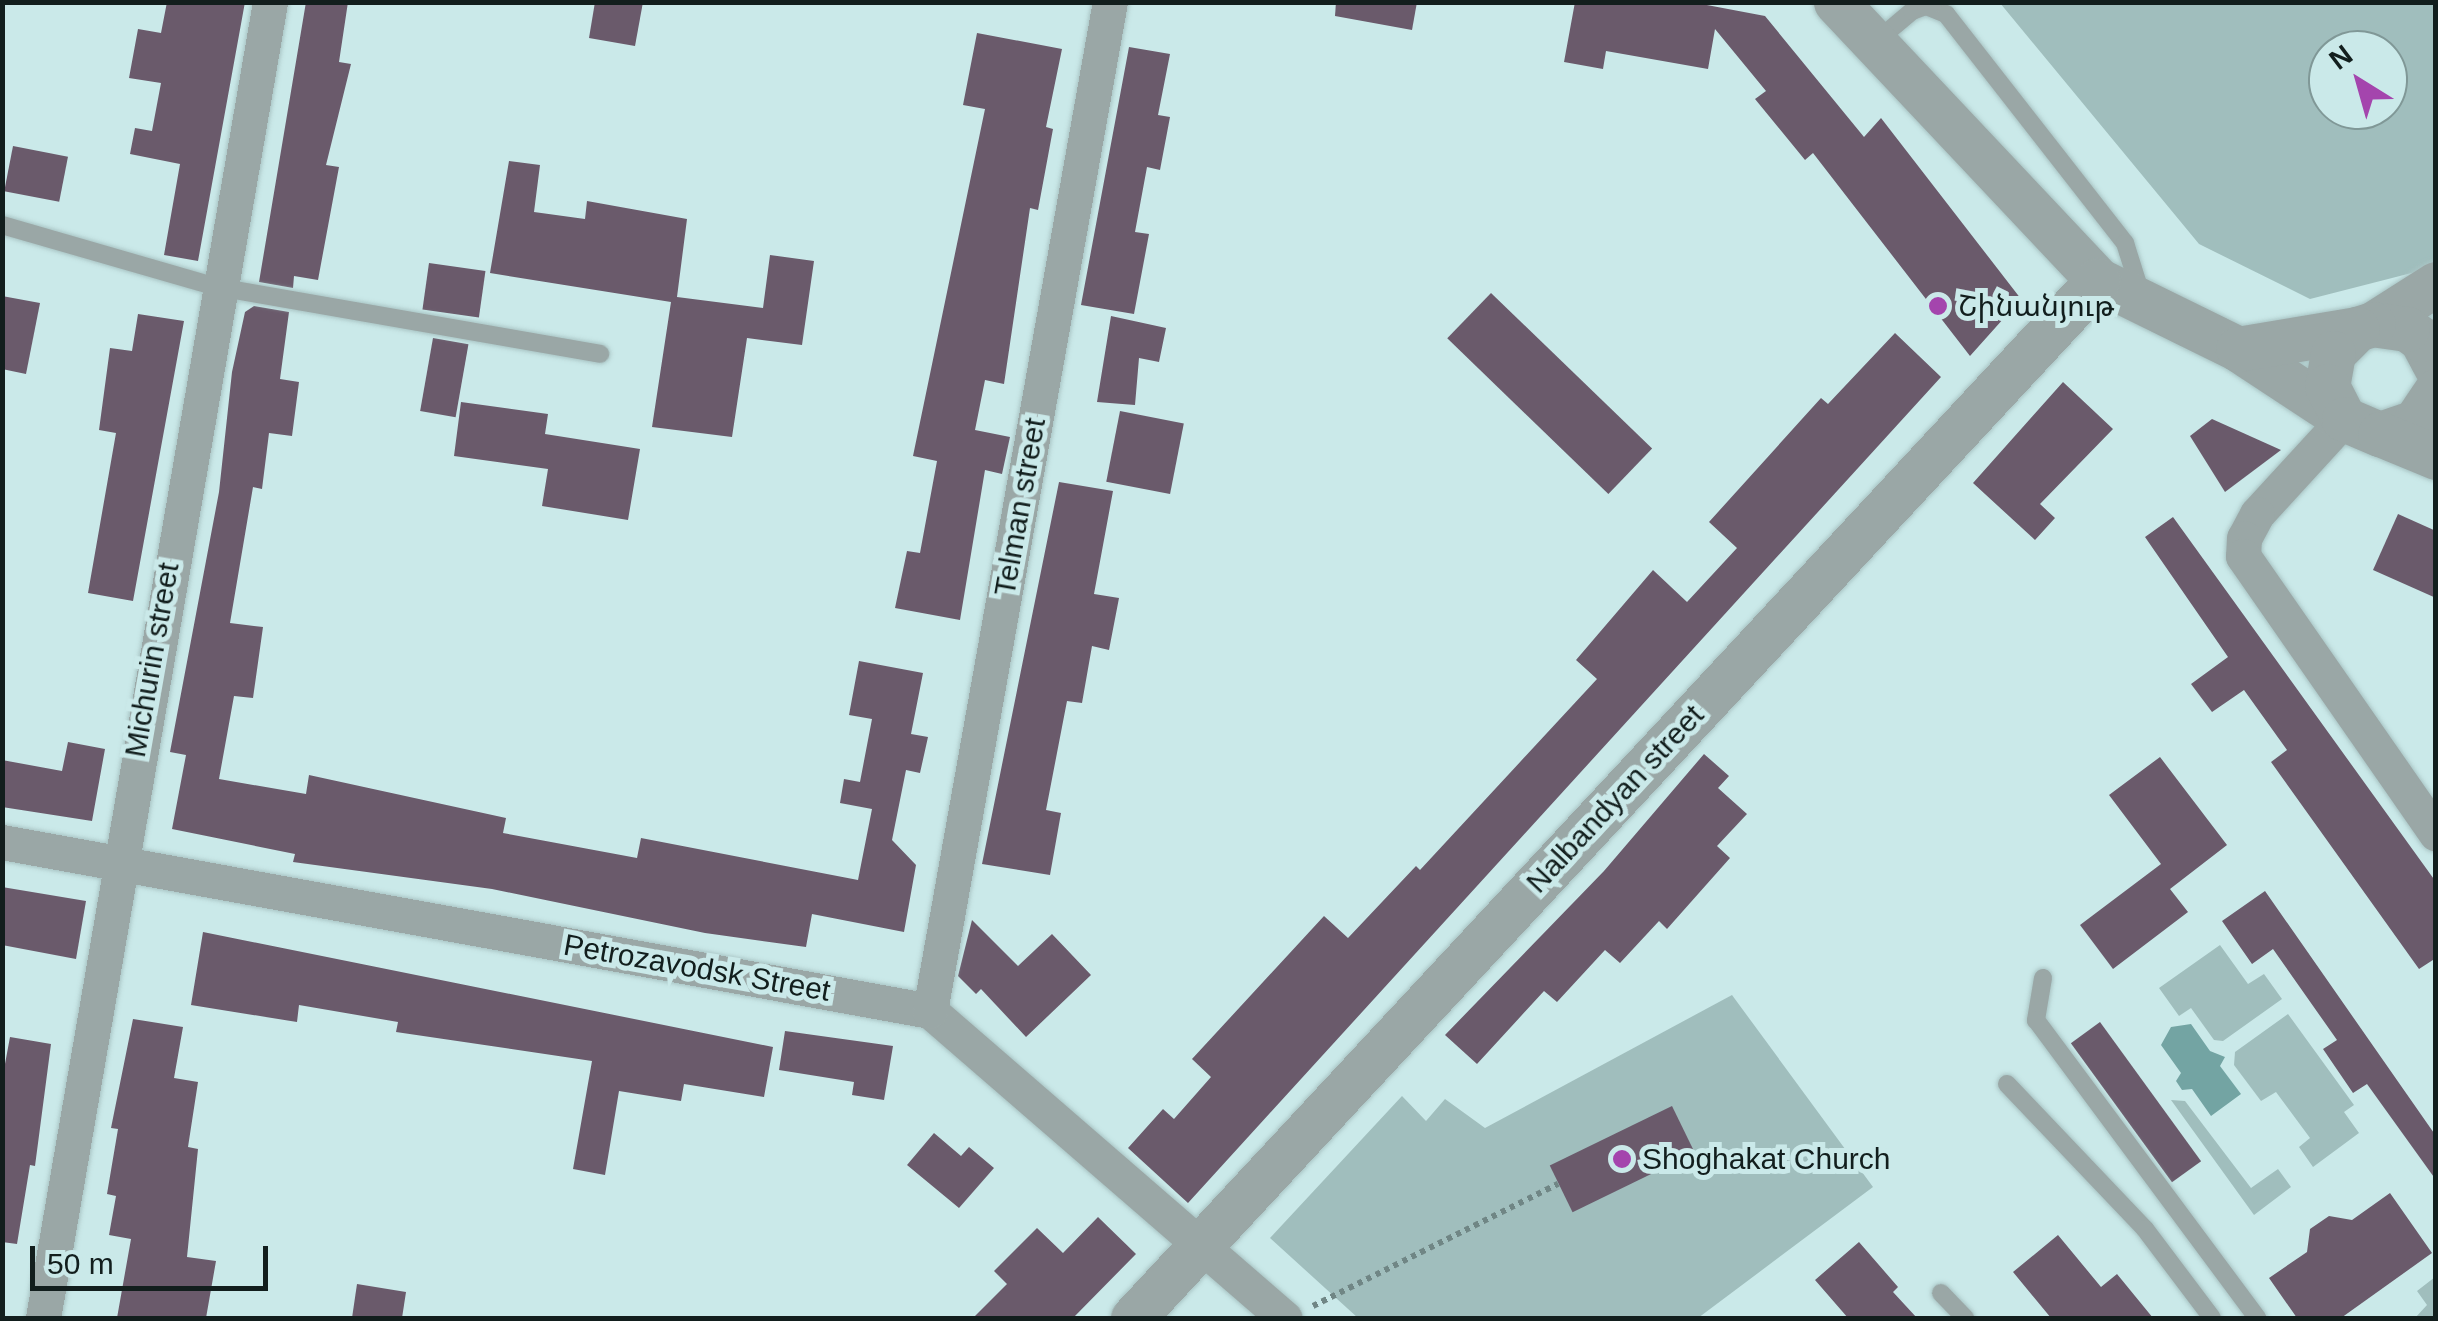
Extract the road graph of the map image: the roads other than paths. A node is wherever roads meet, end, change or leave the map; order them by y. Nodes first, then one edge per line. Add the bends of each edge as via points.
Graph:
1 (270, 2) edge
2 (1110, 2) edge
3 (1836, 2) edge
4 (1871, 45) junction
5 (2, 226) edge
6 (2098, 280) junction
7 (2436, 284) edge
8 (216, 287) junction
9 (2143, 302) junction
10 (2365, 326) junction
11 (2238, 350) junction
12 (600, 354) dead end
13 (2434, 364) edge
14 (2362, 427) junction
15 (2436, 457) edge
16 (2436, 834) edge
17 (2, 842) edge
18 (117, 863) junction
19 (2044, 978) dead end
20 (930, 1011) junction
21 (2008, 1084) dead end
22 (1197, 1249) junction
23 (1941, 1293) dead end
24 (1295, 1314) edge
25 (43, 1318) edge
26 (1133, 1318) edge
27 (1965, 1318) edge
28 (2212, 1318) edge
29 (2258, 1318) edge

1 - 8 street, Michurin street
2 - 20 street, Telman street
3 - 4 street
4 - 6 street
4 - 9 lane via 1912,11 1926,6 1946,14 2126,243
5 - 8 lane
6 - 9 street
6 - 22 street, Nalbandyan street
7 - 10 street
8 - 12 lane
8 - 18 street, Michurin street
9 - 11 street
10 - 11 street
10 - 13 street via 2406,329
10 - 14 street via 2327,369 2332,404
11 - 14 street
13 - 14 street via 2416,422
14 - 15 street
14 - 16 street via 2257,514 2244,538 2244,556
17 - 18 street, Petrozavodsk Street
18 - 20 street, Petrozavodsk Street
18 - 25 street, Michurin street
19 - 29 lane via 2036,1020
20 - 22 street
21 - 28 lane via 2145,1229
22 - 24 street
22 - 26 street, Nalbandyan street
23 - 27 lane

